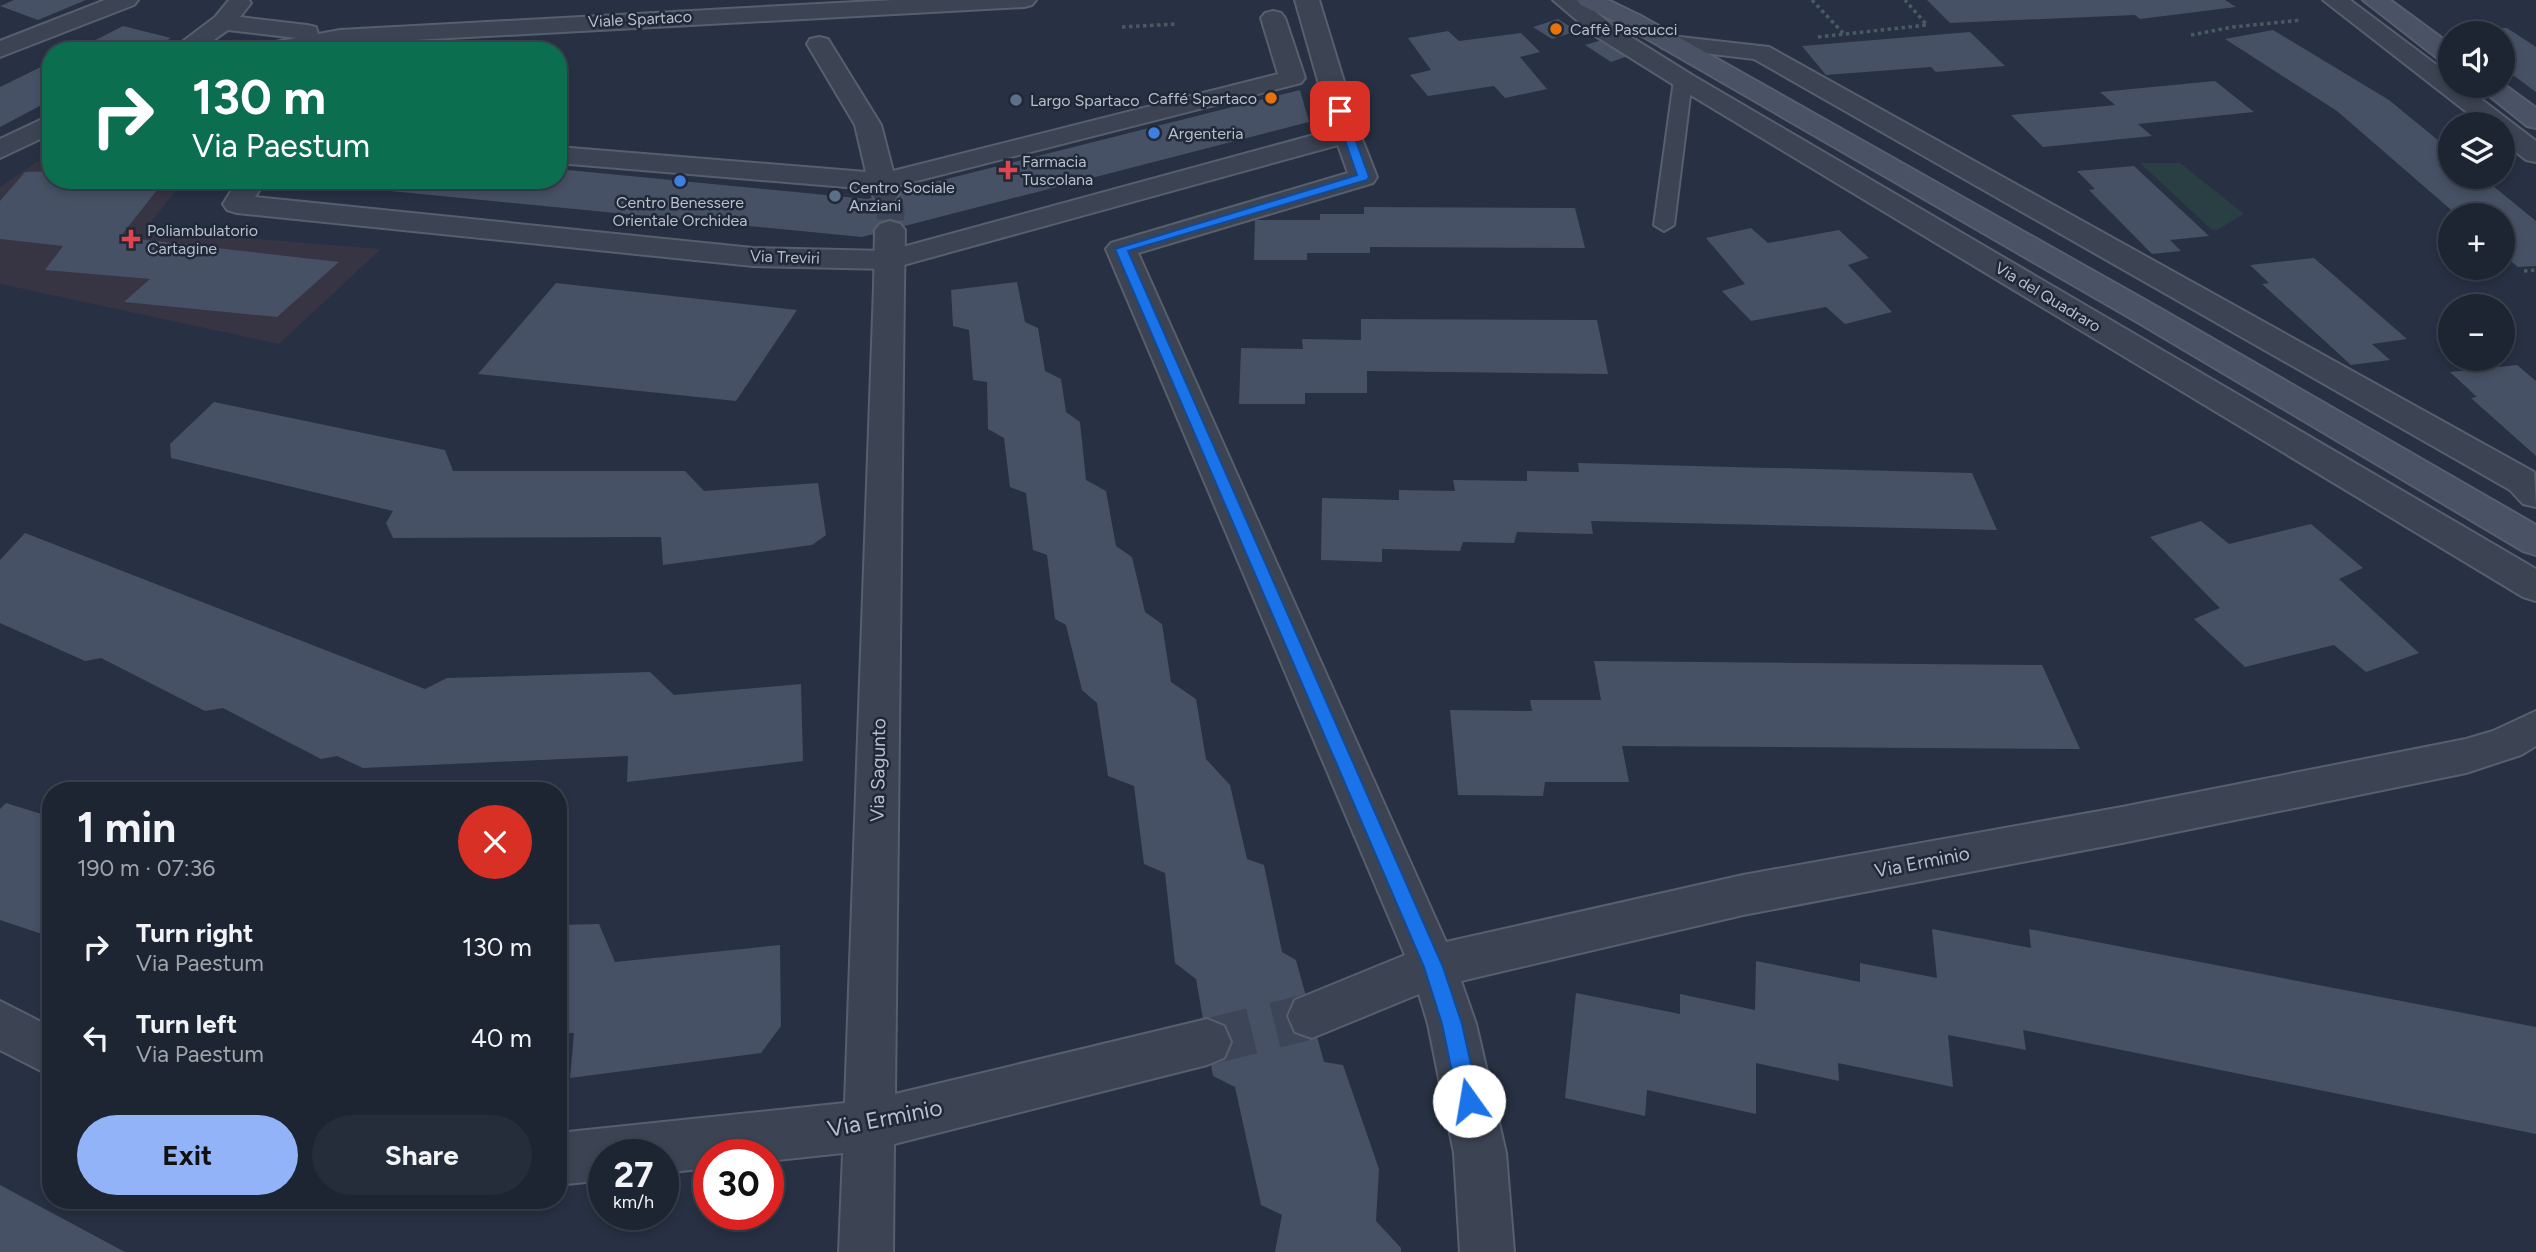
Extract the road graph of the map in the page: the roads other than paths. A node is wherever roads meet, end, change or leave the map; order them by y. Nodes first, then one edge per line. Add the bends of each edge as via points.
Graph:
1 (125, 0) edge
2 (242, 0) edge
3 (1024, 0) edge
4 (1307, 0) edge
5 (1565, 0) edge
6 (1589, 0) edge
7 (2335, 0) edge
8 (2375, 0) edge
9 (1273, 18) dead end
10 (223, 22) junction
11 (195, 42) edge
12 (326, 42) edge
13 (367, 42) edge
14 (1671, 43) junction
15 (819, 44) dead end
16 (2438, 47) edge
17 (0, 50) edge
18 (1684, 80) junction
19 (2506, 98) edge
20 (2482, 112) edge
21 (2536, 120) edge
22 (42, 128) edge
23 (1347, 134) junction
24 (2515, 138) edge
25 (0, 150) edge
26 (2536, 154) edge
27 (567, 156) edge
28 (883, 188) junction
29 (246, 189) edge
30 (1932, 192) junction
31 (1662, 212) dead end
32 (890, 230) tunnel mouth
33 (1936, 231) junction
34 (889, 274) junction
35 (2056, 301) junction
36 (2150, 316) junction
37 (2536, 495) edge
38 (2536, 542) edge
39 (2536, 587) edge
40 (2536, 727) edge
41 (1433, 967) junction
42 (1312, 1016) tunnel mouth
43 (0, 1024) edge
44 (1206, 1042) tunnel mouth
45 (42, 1048) edge
46 (870, 1125) junction
47 (567, 1158) edge
48 (866, 1252) edge
49 (1487, 1252) edge

1 - 17 street
2 - 10 street
3 - 13 street, Viale Spartaco
4 - 23 street
5 - 18 street, Via del Quadraro via 1603,30
6 - 14 main road, Via del Quadraro
7 - 20 street
8 - 16 main road
9 - 28 street via 1292,78
10 - 11 street
10 - 12 street
14 - 30 main road, Via del Quadraro
14 - 37 street, Via del Quadraro via 1760,52 2522,481
15 - 28 street via 869,125
18 - 31 lane
18 - 33 street, Via del Quadraro
19 - 21 main road
22 - 25 street
23 - 34 street, Via Treviri
23 - 41 street via 1363,177 1121,249
24 - 26 street
27 - 28 street
29 - 34 street, Via Treviri via 237,204
30 - 33 street
30 - 36 main road, Via del Quadraro
32 - 34 street, Via Sagunto
33 - 35 street, Via del Quadraro
34 - 46 street, Via Sagunto
35 - 36 street
35 - 39 street, Via del Quadraro
36 - 38 main road, Via del Quadraro
40 - 41 street, Via Erminio via 2466,756 1743,895
41 - 42 street, Via Erminio
41 - 49 street via 1452,1024 1480,1153
43 - 45 street
44 - 46 street, Via Erminio
46 - 47 street, Via Erminio
46 - 48 street, Via Sagunto

